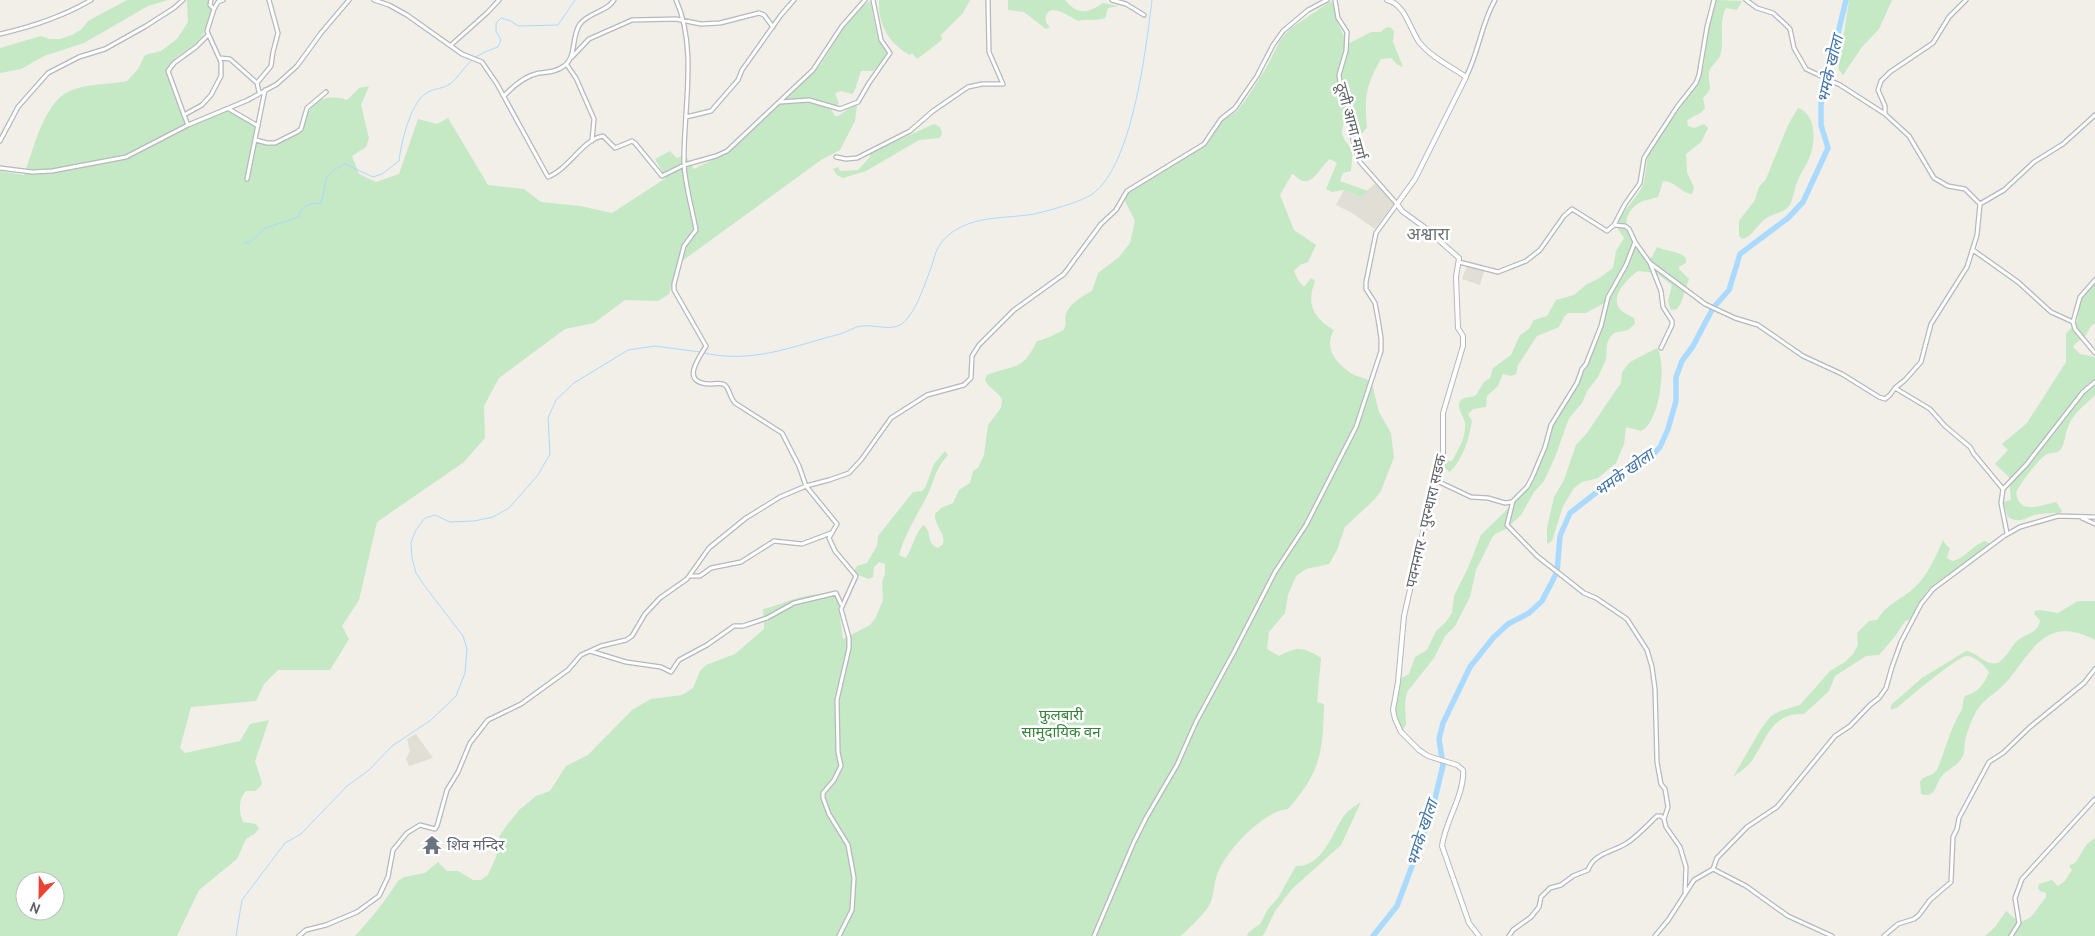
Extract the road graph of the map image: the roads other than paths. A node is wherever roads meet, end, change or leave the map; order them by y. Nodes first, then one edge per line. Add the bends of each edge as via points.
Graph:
1 (91, 0) edge
2 (183, 0) edge
3 (211, 0) edge
4 (223, 0) edge
5 (269, 0) edge
6 (349, 0) edge
7 (374, 0) edge
8 (391, 0) edge
9 (498, 0) edge
10 (614, 0) edge
11 (676, 0) edge
12 (794, 0) edge
13 (865, 0) edge
14 (873, 0) edge
15 (988, 0) edge
16 (1112, 0) edge
17 (1327, 0) edge
18 (1335, 0) edge
19 (1387, 0) edge
20 (1495, 0) edge
21 (1714, 0) edge
22 (1746, 0) edge
23 (1966, 0) edge
24 (389, 5) junction
25 (214, 8) junction
26 (1144, 15) dead end
27 (684, 20) junction
28 (773, 27) junction
29 (0, 34) edge
30 (208, 35) junction
31 (451, 45) junction
32 (572, 57) junction
33 (220, 58) junction
34 (567, 65) junction
35 (1466, 77) junction
36 (257, 83) junction
37 (265, 90) junction
38 (259, 92) junction
39 (326, 92) dead end
40 (504, 96) junction
41 (780, 102) junction
42 (229, 109) junction
43 (1885, 114) junction
44 (184, 115) junction
45 (2095, 115) edge
46 (686, 117) junction
47 (188, 125) junction
48 (258, 126) junction
49 (256, 140) junction
50 (592, 140) junction
51 (0, 141) edge
52 (836, 157) dead end
53 (684, 165) junction
54 (0, 168) edge
55 (247, 180) dead end
56 (1397, 204) junction
57 (1980, 204) junction
58 (1614, 225) junction
59 (1635, 242) junction
60 (1973, 250) junction
61 (1459, 262) junction
62 (1650, 263) junction
63 (2095, 280) edge
64 (2073, 322) junction
65 (1660, 348) dead end
66 (2095, 353) edge
67 (2095, 382) edge
68 (1895, 388) junction
69 (1435, 480) junction
70 (806, 486) junction
71 (2003, 489) junction
72 (1513, 501) junction
73 (2095, 517) edge
74 (2081, 518) junction
75 (2095, 524) edge
76 (832, 533) junction
77 (2007, 534) junction
78 (690, 576) junction
79 (841, 605) junction
80 (589, 651) junction
81 (2095, 669) edge
82 (2095, 798) edge
83 (1664, 819) junction
84 (1713, 869) junction
85 (1685, 892) junction
86 (299, 936) edge
87 (839, 936) edge
88 (1094, 936) edge
89 (1479, 936) edge
90 (1509, 936) edge
91 (1655, 936) edge
92 (1832, 936) edge
93 (1884, 936) edge
94 (2011, 936) edge

1 - 29 street via 69,12
2 - 51 street via 105,49 48,72 18,107
3 - 25 street via 210,5
4 - 25 street
5 - 36 street via 278,33 271,66
6 - 37 street via 297,66
7 - 24 street
8 - 24 street
9 - 31 street
10 - 32 street via 610,6 585,18 580,24
11 - 27 street
12 - 28 street
13 - 41 street via 842,26 819,63
14 - 41 street via 881,40 890,53 858,102 840,109 809,100
15 - 52 street via 988,52 1003,84 968,87 910,131 858,158
16 - 26 street
17 - 70 street via 1308,10 1283,31 1235,108 1221,119 1204,144 1133,187 1086,242 1064,274 1014,310 979,345 972,356 973,372 969,381 927,395 891,418 849,472
18 - 56 street, ठूली आमा मार्ग via 1338,18 1347,32 1346,52 1339,75 1350,114 1353,140 1360,162
19 - 35 street via 1401,10 1428,52
20 - 35 street
21 - 58 street via 1696,82 1644,158 1640,183
22 - 43 street via 1773,13 1790,29 1794,48 1806,69 1840,85
23 - 43 street via 1949,17 1933,43 1881,81 1878,90
24 - 31 street
25 - 30 street
27 - 28 street via 701,24 720,23 760,13
27 - 32 street via 632,20 588,39
27 - 46 street
28 - 46 street via 738,80 710,112
30 - 33 street
30 - 44 street via 168,71
31 - 40 street via 482,62
32 - 34 street
33 - 36 street via 230,59
33 - 44 street via 222,69 214,90 202,104
34 - 40 street via 528,77
34 - 50 street via 594,119
35 - 56 street via 1415,179
36 - 38 street
37 - 38 street
37 - 48 street
38 - 42 street
39 - 49 street via 307,108 301,129 297,132 271,144
40 - 50 street via 548,177 565,166
41 - 53 street via 727,151
42 - 47 street
42 - 48 street
43 - 57 street via 1909,136 1934,178 1948,186 1965,189
44 - 47 street
45 - 57 street via 2063,144 2034,162 2004,190
46 - 53 street
47 - 54 street via 119,159 52,171
48 - 49 street
49 - 55 street
50 - 53 street via 603,136 615,148 628,142 635,143 662,176
53 - 70 street via 696,230 684,246 674,290 706,346 692,368 693,373 697,380 706,384 726,386 731,398 741,408 782,433
56 - 61 street via 1451,250
56 - 88 street via 1376,233 1366,276 1366,289 1378,319 1381,351 1356,428 1306,525 1275,572 1146,818
57 - 60 street
58 - 59 street via 1629,229
58 - 61 street via 1607,230 1572,209 1540,250 1526,261 1498,272
59 - 62 street
59 - 72 street via 1608,297 1601,326 1577,383 1550,425 1545,447 1527,487
60 - 64 street via 2018,282 2051,312
60 - 68 street via 1958,282 1931,324 1921,362
61 - 69 street, पवननगर - पुरन्धारा सडक via 1456,277 1458,328 1463,336 1463,346 1443,413 1443,457
62 - 65 street via 1661,291 1663,307 1672,321
62 - 68 street via 1705,304 1758,325 1802,356 1879,396 1885,398
63 - 64 street via 2080,297
64 - 66 street
67 - 71 street via 2083,392
68 - 71 street via 1930,409 1970,447
69 - 72 street via 1471,497 1505,503
69 - 89 street, पवननगर - पुरन्धारा सडक via 1404,616 1394,710 1401,732 1419,750 1463,770 1442,846 1469,923
70 - 76 street via 838,524
70 - 78 street via 780,497 726,533 710,548
71 - 77 street via 2001,503
72 - 83 street via 1507,525 1536,556 1584,594 1596,598 1627,619 1647,650 1655,689 1657,762 1668,807
73 - 74 street
74 - 75 street
74 - 77 street via 2055,516 2029,523
76 - 78 street via 802,544 774,541 742,562 711,568 700,576
76 - 79 street via 829,538 835,551 856,576
77 - 84 street via 1932,589 1901,642 1886,688 1879,698 1836,736 1777,807 1736,838 1718,858
78 - 80 street via 644,614 632,636
79 - 80 street via 836,593 829,593 794,603 744,626 734,626 679,660 671,672
79 - 87 street via 849,648 837,700 841,766 822,798 848,846 854,878 852,910
80 - 86 street via 521,704 484,724 470,743 447,790 438,826 435,829 420,825 397,843 390,856 388,877 378,896 357,912 306,930
81 - 93 street via 2084,683 1989,762 1959,818 1953,837 1951,882 1930,900 1919,915 1898,924
82 - 94 street via 2022,879 2015,898 2019,923
83 - 85 street via 1680,847 1686,867
83 - 90 street via 1657,816 1627,843 1599,856 1588,870 1550,888 1541,897 1531,917
84 - 85 street via 1694,880
84 - 92 street via 1746,886 1788,916
85 - 91 street

